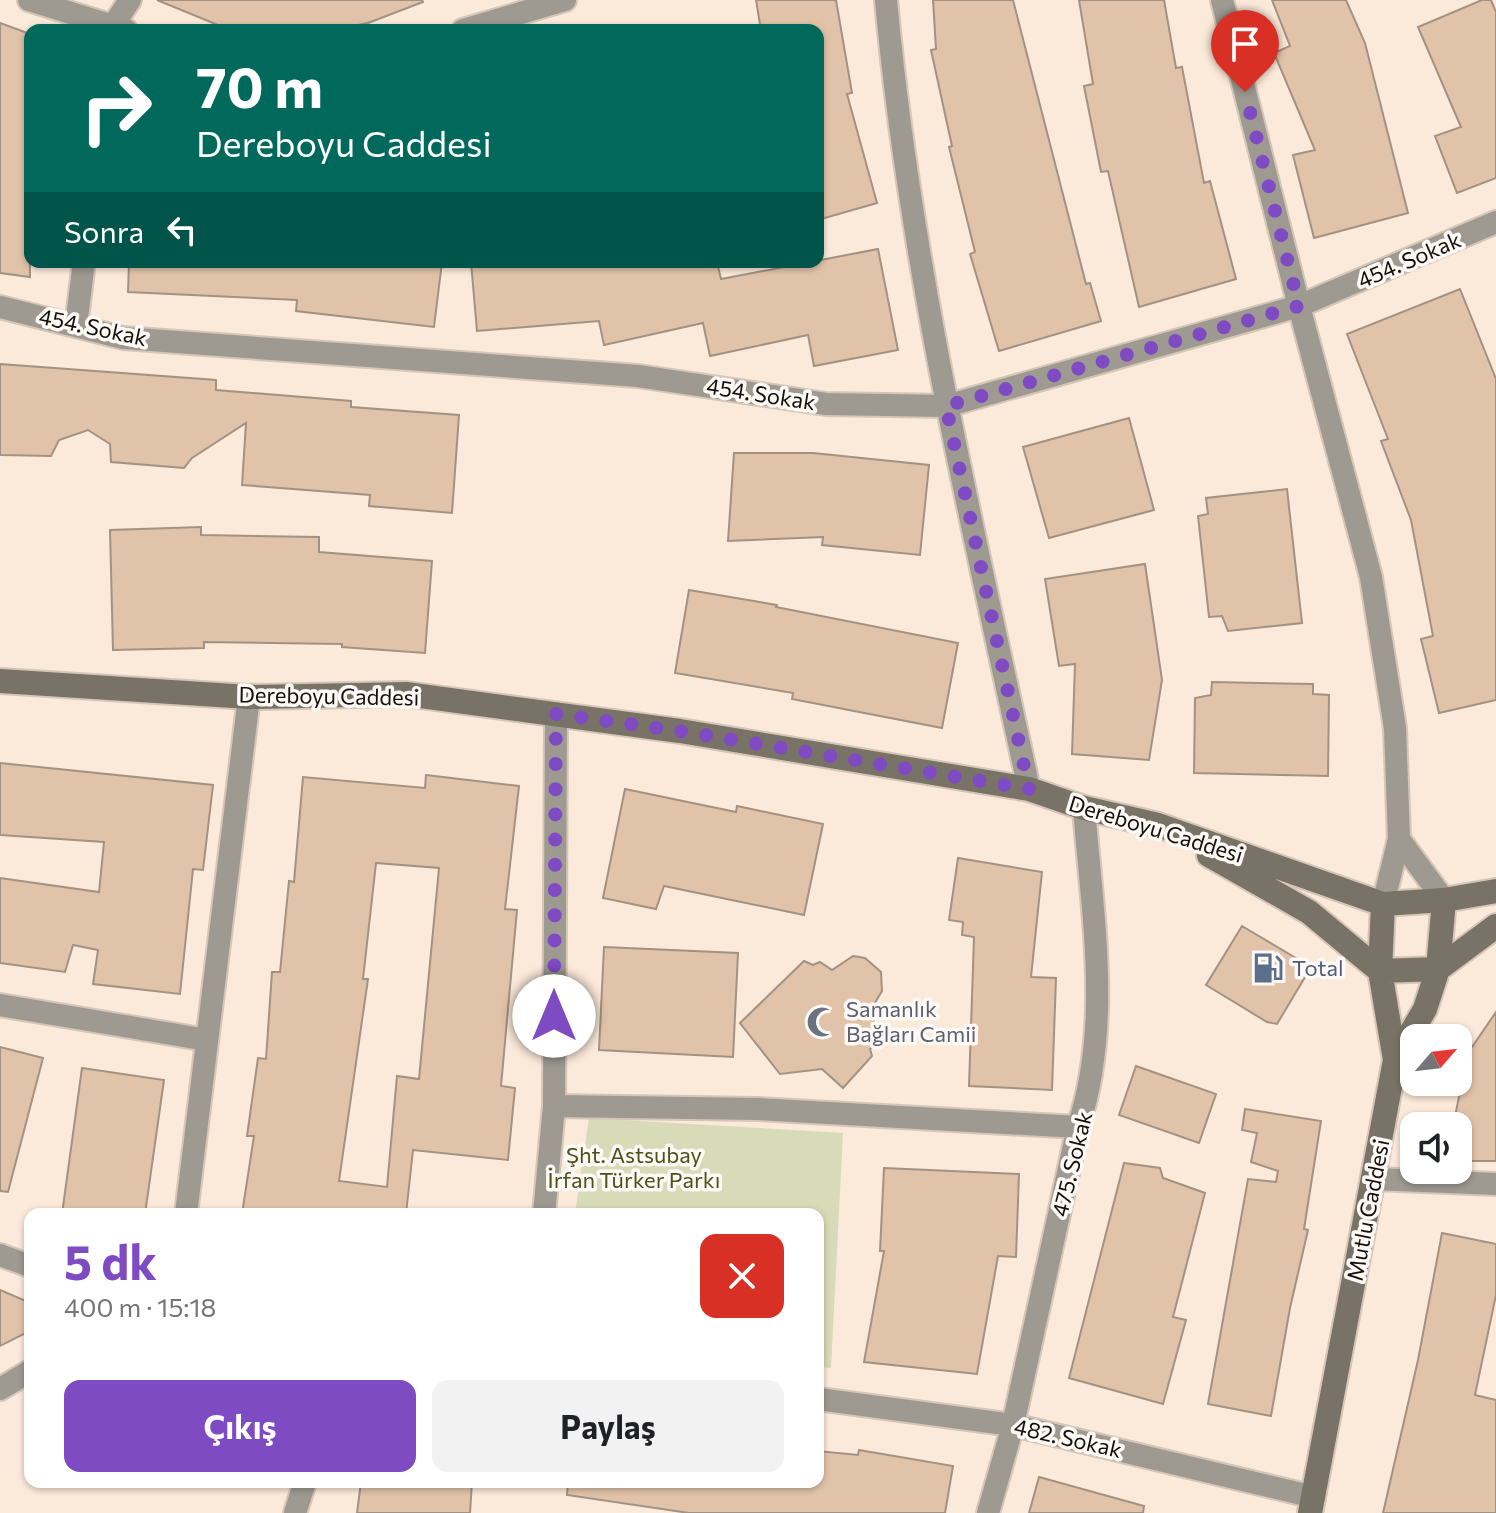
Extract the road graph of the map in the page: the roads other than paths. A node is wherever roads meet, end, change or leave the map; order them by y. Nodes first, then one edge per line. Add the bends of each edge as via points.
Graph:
1 (29, 0) edge
2 (130, 0) edge
3 (565, 0) edge
4 (886, 0) edge
5 (1222, 0) edge
6 (101, 24) edge
7 (118, 24) edge
8 (483, 24) edge
9 (1496, 222) edge
10 (83, 268) edge
11 (1299, 306) junction
12 (0, 307) edge
13 (76, 326) junction
14 (946, 406) junction
15 (0, 681) edge
16 (249, 697) junction
17 (556, 714) junction
18 (1029, 789) junction
19 (1084, 808) junction
20 (1158, 825) junction
21 (1399, 839) junction
22 (1496, 891) edge
23 (1444, 900) junction
24 (1383, 904) junction
25 (1496, 926) edge
26 (1438, 969) junction
27 (1380, 971) junction
28 (0, 1005) edge
29 (207, 1040) junction
30 (1395, 1060) junction
31 (554, 1106) junction
32 (1078, 1127) junction
33 (1374, 1179) junction
34 (1496, 1184) edge
35 (187, 1208) edge
36 (545, 1208) edge
37 (0, 1255) edge
38 (24, 1264) edge
39 (24, 1375) edge
40 (0, 1389) edge
41 (824, 1400) edge
42 (1013, 1425) junction
43 (303, 1488) edge
44 (1312, 1505) edge
45 (295, 1513) edge
46 (988, 1513) edge

1 - 6 street
2 - 7 street
3 - 8 street
4 - 14 street via 895,95
5 - 11 street
9 - 11 street, 454. Sokak
10 - 13 street
11 - 14 street, 454. Sokak
11 - 21 street via 1371,577 1395,728
12 - 13 street, 454. Sokak
13 - 14 street, 454. Sokak via 123,338 638,376 826,404
14 - 18 street
15 - 16 street, Dereboyu Caddesi
16 - 17 street, Dereboyu Caddesi via 406,694
16 - 29 street
17 - 18 street, Dereboyu Caddesi
17 - 31 street
18 - 19 street, Dereboyu Caddesi
19 - 20 street, Dereboyu Caddesi
19 - 32 street, 475. Sokak via 1099,996 1089,1095
20 - 24 street, Dereboyu Caddesi
20 - 27 street via 1309,912
21 - 23 street
21 - 24 street
22 - 23 street, Dereboyu Caddesi
23 - 24 street, Dereboyu Caddesi
23 - 26 street
24 - 27 street, Mutlu Caddesi
25 - 26 street
26 - 27 street
26 - 30 street via 1425,1009
27 - 30 street, Mutlu Caddesi
28 - 29 street
29 - 35 street
30 - 33 street, Mutlu Caddesi
31 - 32 street via 759,1109
31 - 36 street
32 - 42 street, 475. Sokak
33 - 34 street
33 - 44 street, Mutlu Caddesi
37 - 38 street
39 - 40 street
41 - 42 street, 482. Sokak
42 - 44 street, 482. Sokak
42 - 46 street, 475. Sokak
43 - 45 street

